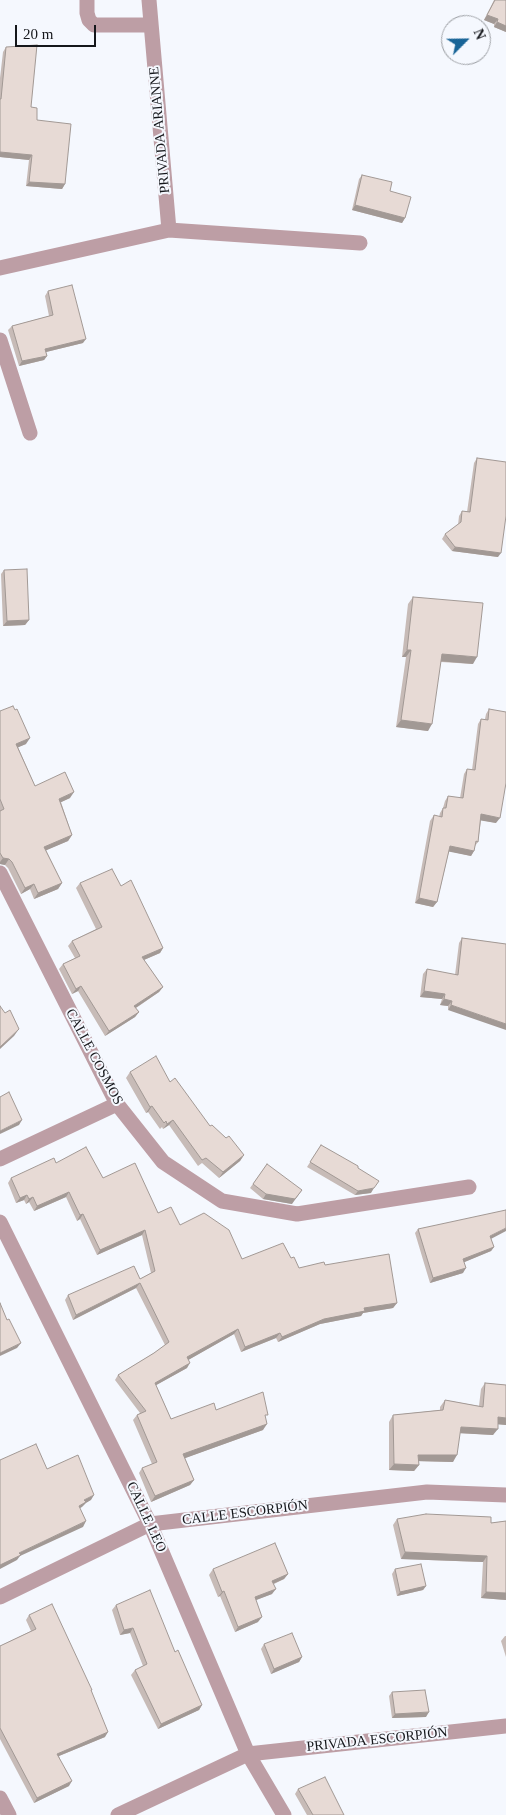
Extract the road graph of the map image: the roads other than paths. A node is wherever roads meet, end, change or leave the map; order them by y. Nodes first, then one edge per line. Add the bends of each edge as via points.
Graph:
1 (87, 0) edge
2 (149, 0) edge
3 (151, 25) junction
4 (169, 230) junction
5 (360, 243) dead end
6 (0, 268) edge
7 (0, 340) edge
8 (30, 433) dead end
9 (0, 873) edge
10 (117, 1104) junction
11 (0, 1159) edge
12 (469, 1187) dead end
13 (0, 1222) edge
14 (506, 1495) edge
15 (150, 1524) junction
16 (0, 1597) edge
17 (506, 1726) edge
18 (248, 1754) junction
19 (0, 1798) edge
20 (9, 1815) edge
21 (118, 1815) edge
22 (284, 1815) edge

1 - 3 street via 87,13 94,26
2 - 3 street, PRIVADA ARIANNE
3 - 4 street, PRIVADA ARIANNE
4 - 5 street
4 - 6 street
7 - 8 street
9 - 10 street, CALLE COSMOS
10 - 11 street
10 - 12 street, CALLE COSMOS via 163,1162 222,1201 296,1214
13 - 15 street, CALLE LEO
14 - 15 street, CALLE ESCORPIÓN via 427,1492
15 - 16 street, CALLE ESCORPIÓN
15 - 18 street, CALLE LEO
17 - 18 street, PRIVADA ESCORPIÓN
18 - 21 street
18 - 22 street, CALLE LEO
19 - 20 street

